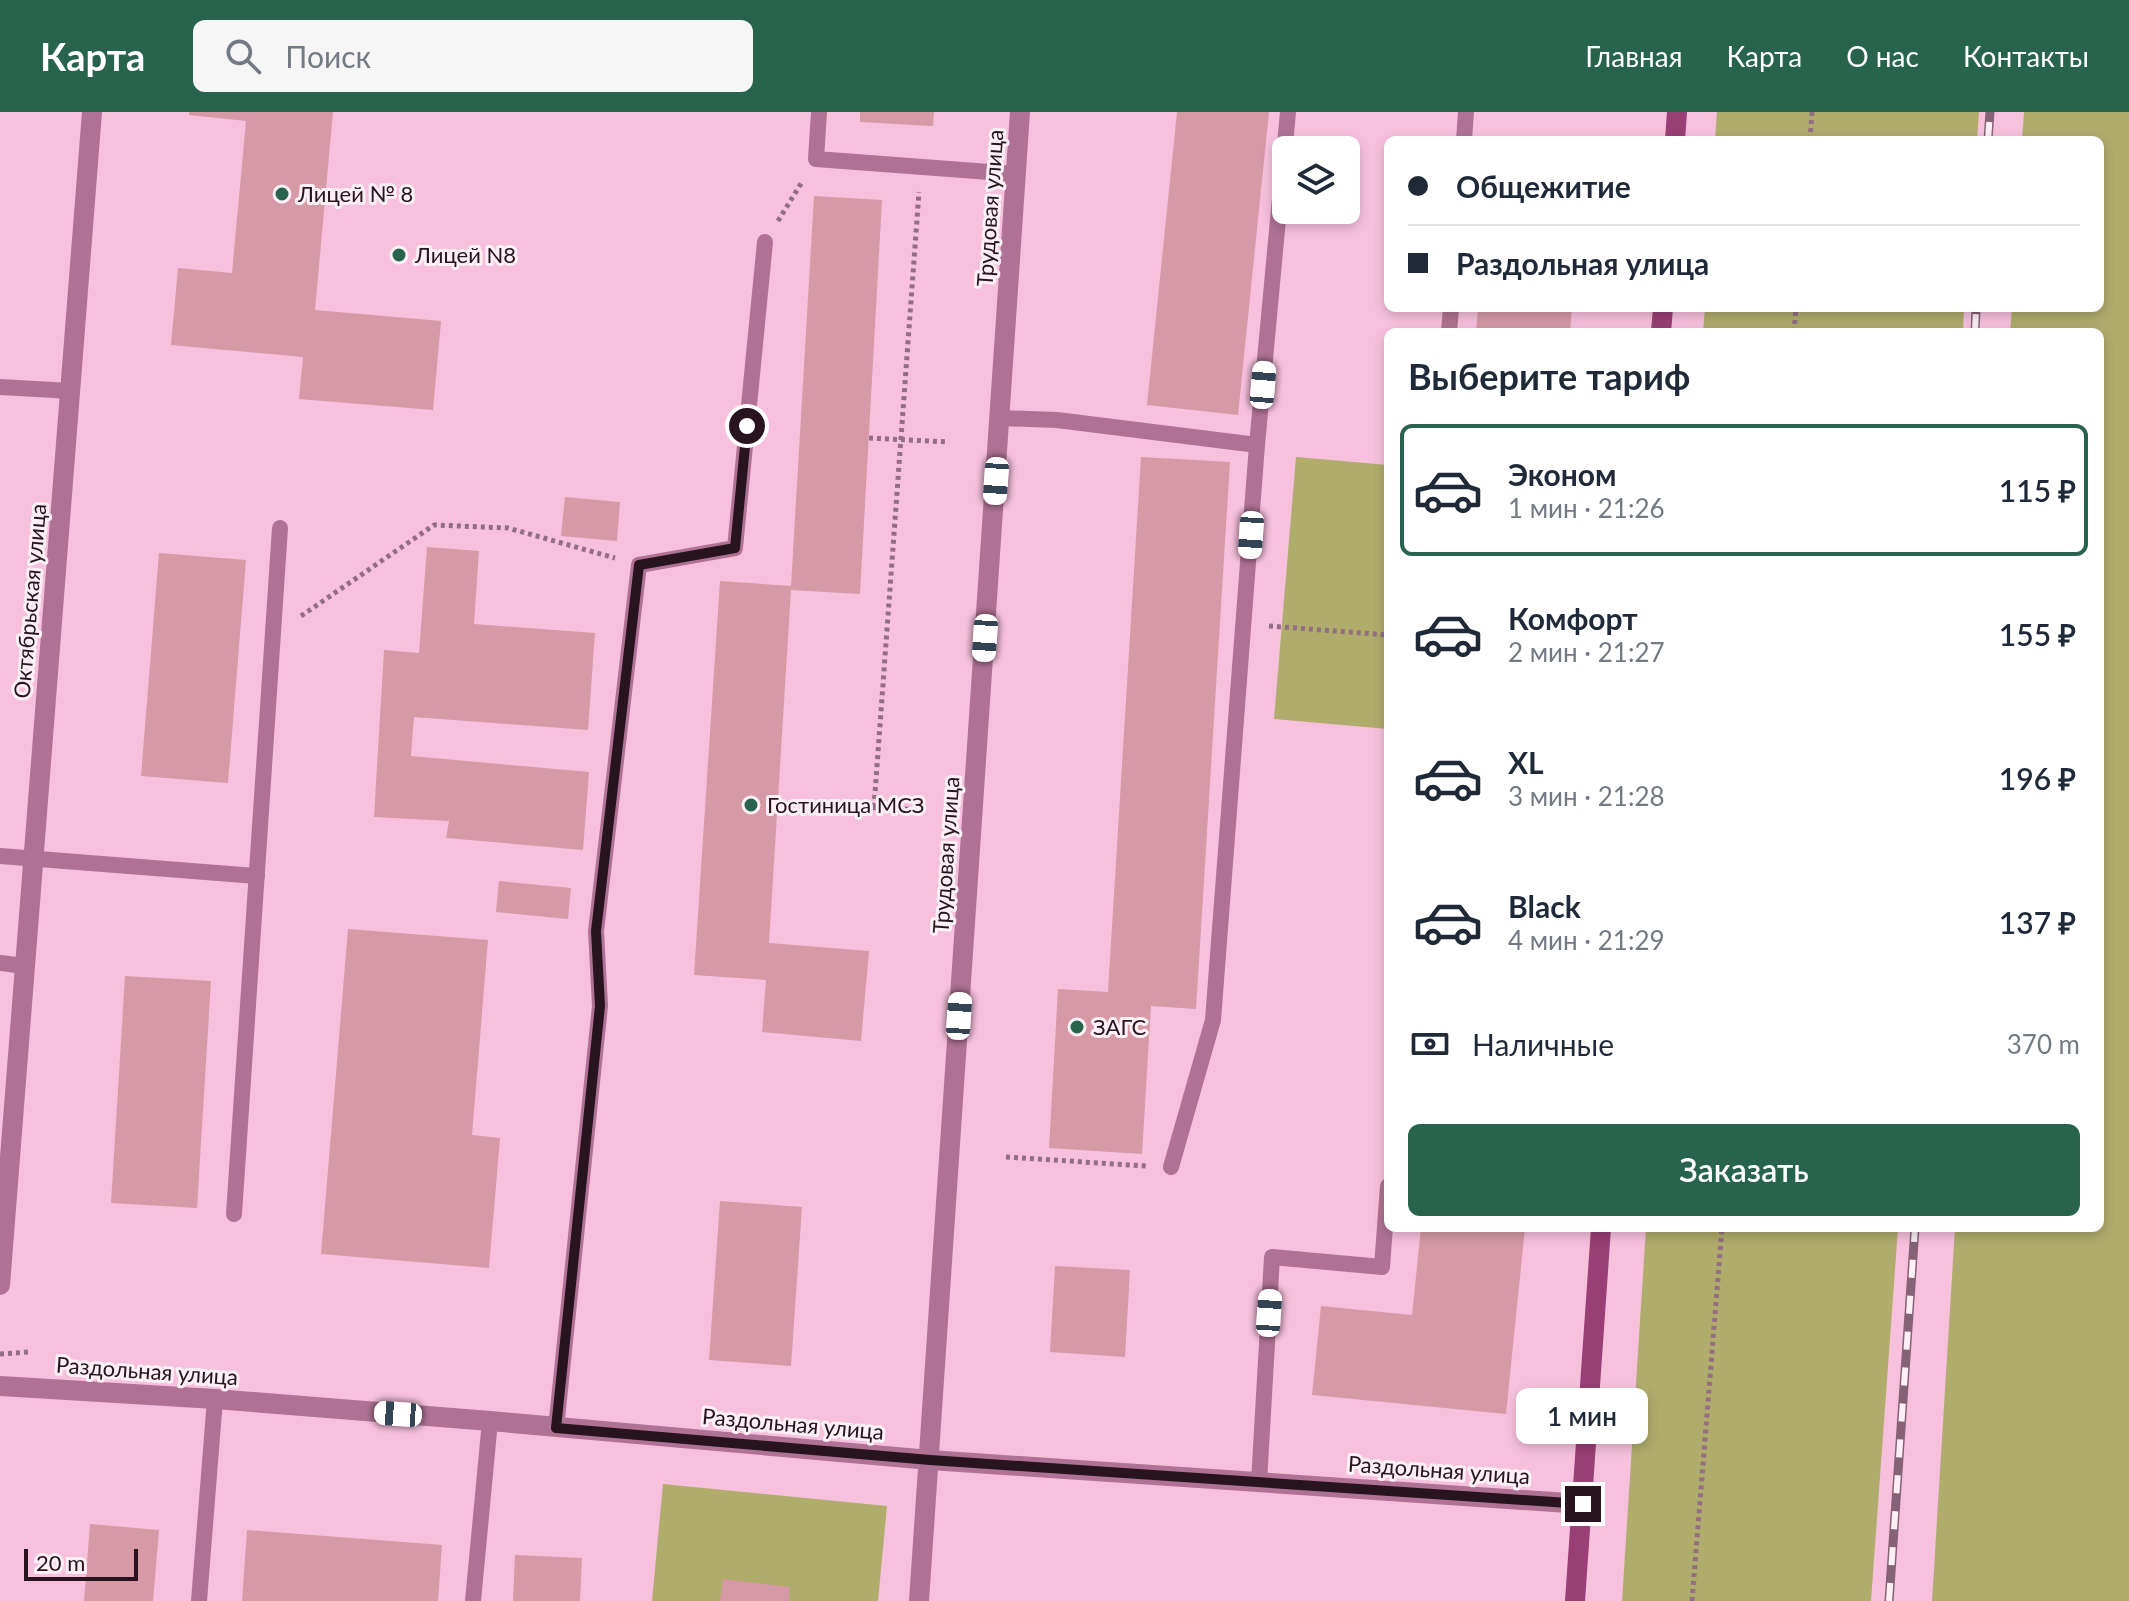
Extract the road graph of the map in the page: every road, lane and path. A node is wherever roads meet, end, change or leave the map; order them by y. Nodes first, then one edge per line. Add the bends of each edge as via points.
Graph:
1 (92, 112) edge
2 (819, 112) edge
3 (1020, 112) edge
4 (1288, 112) edge
5 (1466, 112) edge
6 (1677, 112) edge
7 (1812, 112) edge
8 (1464, 136) edge
9 (1675, 136) edge
10 (1810, 136) edge
11 (816, 159) junction
12 (921, 167) junction
13 (1016, 174) junction
14 (765, 242) joint
15 (0, 387) edge
16 (71, 391) junction
17 (1000, 418) junction
18 (869, 438) dead end
19 (899, 441) junction
20 (949, 442) dead end
21 (1257, 445) junction
22 (280, 528) dead end
23 (639, 565) junction
24 (1244, 624) junction
25 (273, 634) junction
26 (1384, 635) edge
27 (777, 803) dead end
28 (874, 807) junction
29 (924, 810) dead end
30 (0, 856) edge
31 (34, 858) junction
32 (257, 876) junction
33 (0, 963) edge
34 (25, 966) junction
35 (1006, 1157) dead end
36 (1171, 1167) joint
37 (234, 1214) dead end
38 (1385, 1232) edge
39 (1601, 1232) edge
40 (1722, 1232) edge
41 (0, 1285) edge
42 (29, 1352) dead end
43 (0, 1354) edge
44 (0, 1386) edge
45 (215, 1399) junction
46 (490, 1421) junction
47 (556, 1428) junction
48 (930, 1460) junction
49 (1259, 1482) junction
50 (1583, 1504) junction
51 (199, 1601) edge
52 (473, 1601) edge
53 (919, 1601) edge
54 (1575, 1601) edge
55 (1692, 1601) edge

1 - 16 street, Октябрьская улица
2 - 11 lane
3 - 13 street, Трудовая улица
4 - 21 lane
5 - 8 lane
6 - 9 street
7 - 10 path
11 - 12 lane
11 - 14 path
12 - 13 lane
12 - 19 path
13 - 17 street, Трудовая улица
14 - 23 lane via 735,548
15 - 16 lane
16 - 31 street, Октябрьская улица
17 - 21 lane
17 - 48 street, Трудовая улица
18 - 19 path
19 - 20 path
19 - 28 path
21 - 24 lane
22 - 25 lane
23 - 25 path via 508,528 434,525
23 - 47 lane via 596,931 600,1006
24 - 26 path
24 - 36 lane via 1213,1020
25 - 32 lane
27 - 28 path
28 - 29 path
30 - 31 lane
31 - 32 lane
31 - 34 street, Октябрьская улица
32 - 37 lane
33 - 34 lane
34 - 41 street, Октябрьская улица
35 - 36 path
38 - 49 lane via 1382,1267 1272,1257
39 - 50 street
40 - 55 path
42 - 43 path
44 - 45 street, Раздольная улица
45 - 46 street, Раздольная улица
45 - 51 lane
46 - 47 street, Раздольная улица
46 - 52 lane
47 - 48 street, Раздольная улица
48 - 49 street, Раздольная улица
48 - 53 street, Трудовая улица
49 - 50 street, Раздольная улица
50 - 54 street

